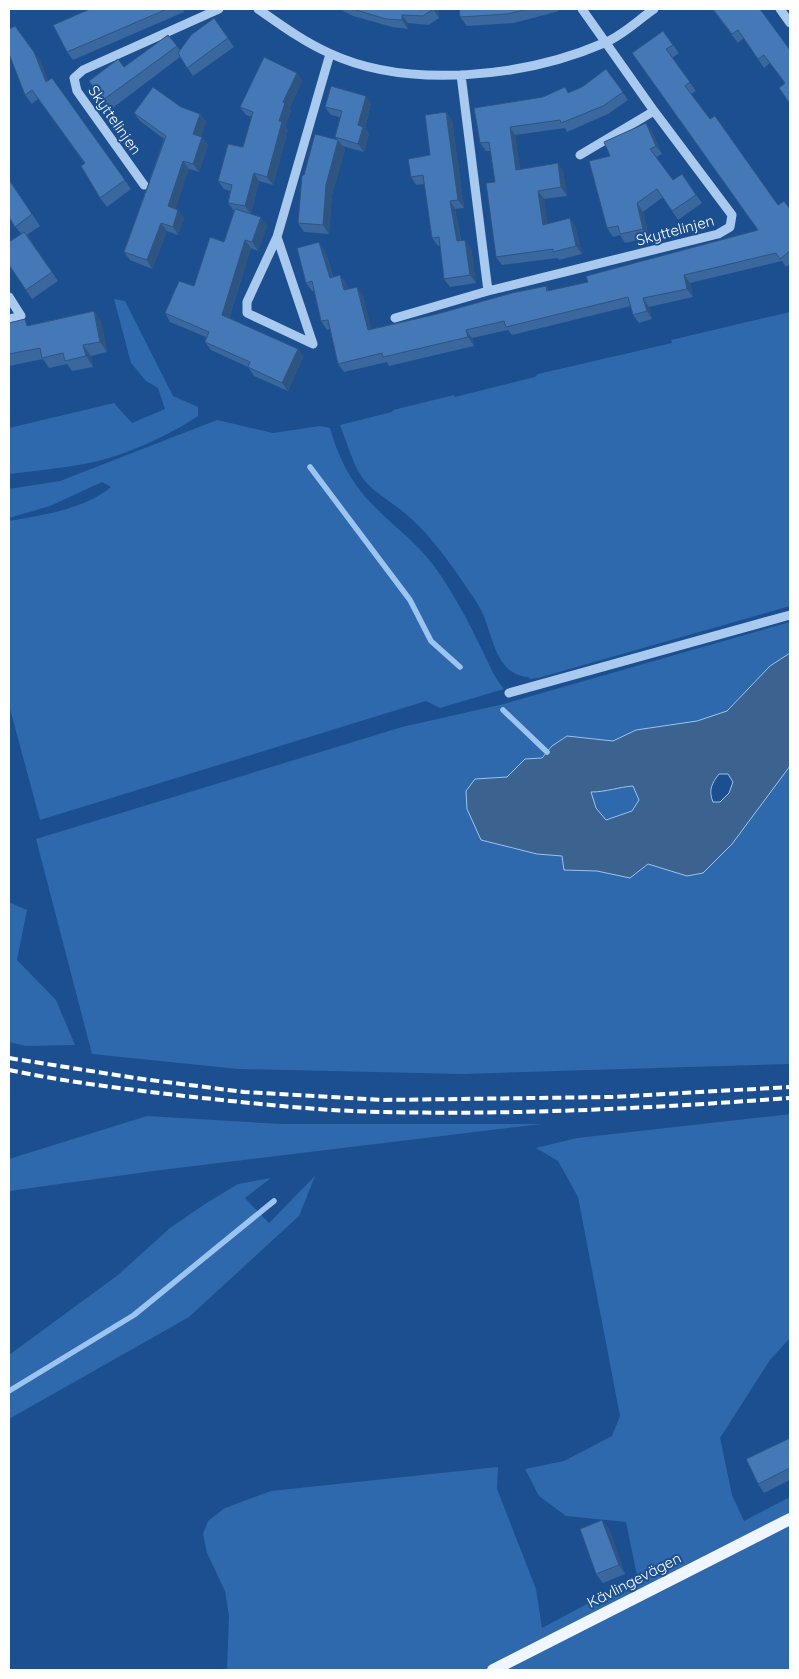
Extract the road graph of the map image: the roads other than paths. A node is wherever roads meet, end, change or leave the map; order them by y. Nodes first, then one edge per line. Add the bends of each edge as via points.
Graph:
1 (219, 9) edge
2 (258, 9) edge
3 (582, 9) edge
4 (654, 9) edge
5 (780, 9) edge
6 (790, 23) edge
7 (606, 43) junction
8 (330, 54) junction
9 (461, 75) junction
10 (654, 111) junction
11 (580, 155) dead end
12 (144, 185) dead end
13 (277, 237) junction
14 (488, 291) junction
15 (9, 297) edge
16 (395, 318) dead end
17 (9, 319) edge
18 (790, 615) edge
19 (510, 692) dead end
20 (790, 1519) edge
21 (493, 1670) edge

1 - 12 street, Skyttelinjen via 83,70 74,78 77,91
2 - 8 street
3 - 7 street, Skyttelinjen
4 - 7 street
5 - 6 street
7 - 9 street via 558,60 512,71
7 - 10 street, Skyttelinjen
8 - 9 street via 371,66 418,74
8 - 13 street
9 - 14 street
10 - 11 street
10 - 14 street, Skyttelinjen via 732,215 730,227 718,234
13 - 13 street via 247,302 246,314 313,344
14 - 16 street, Skyttelinjen
15 - 17 street via 21,316
18 - 19 street
20 - 21 main road, Kävlingevägen

